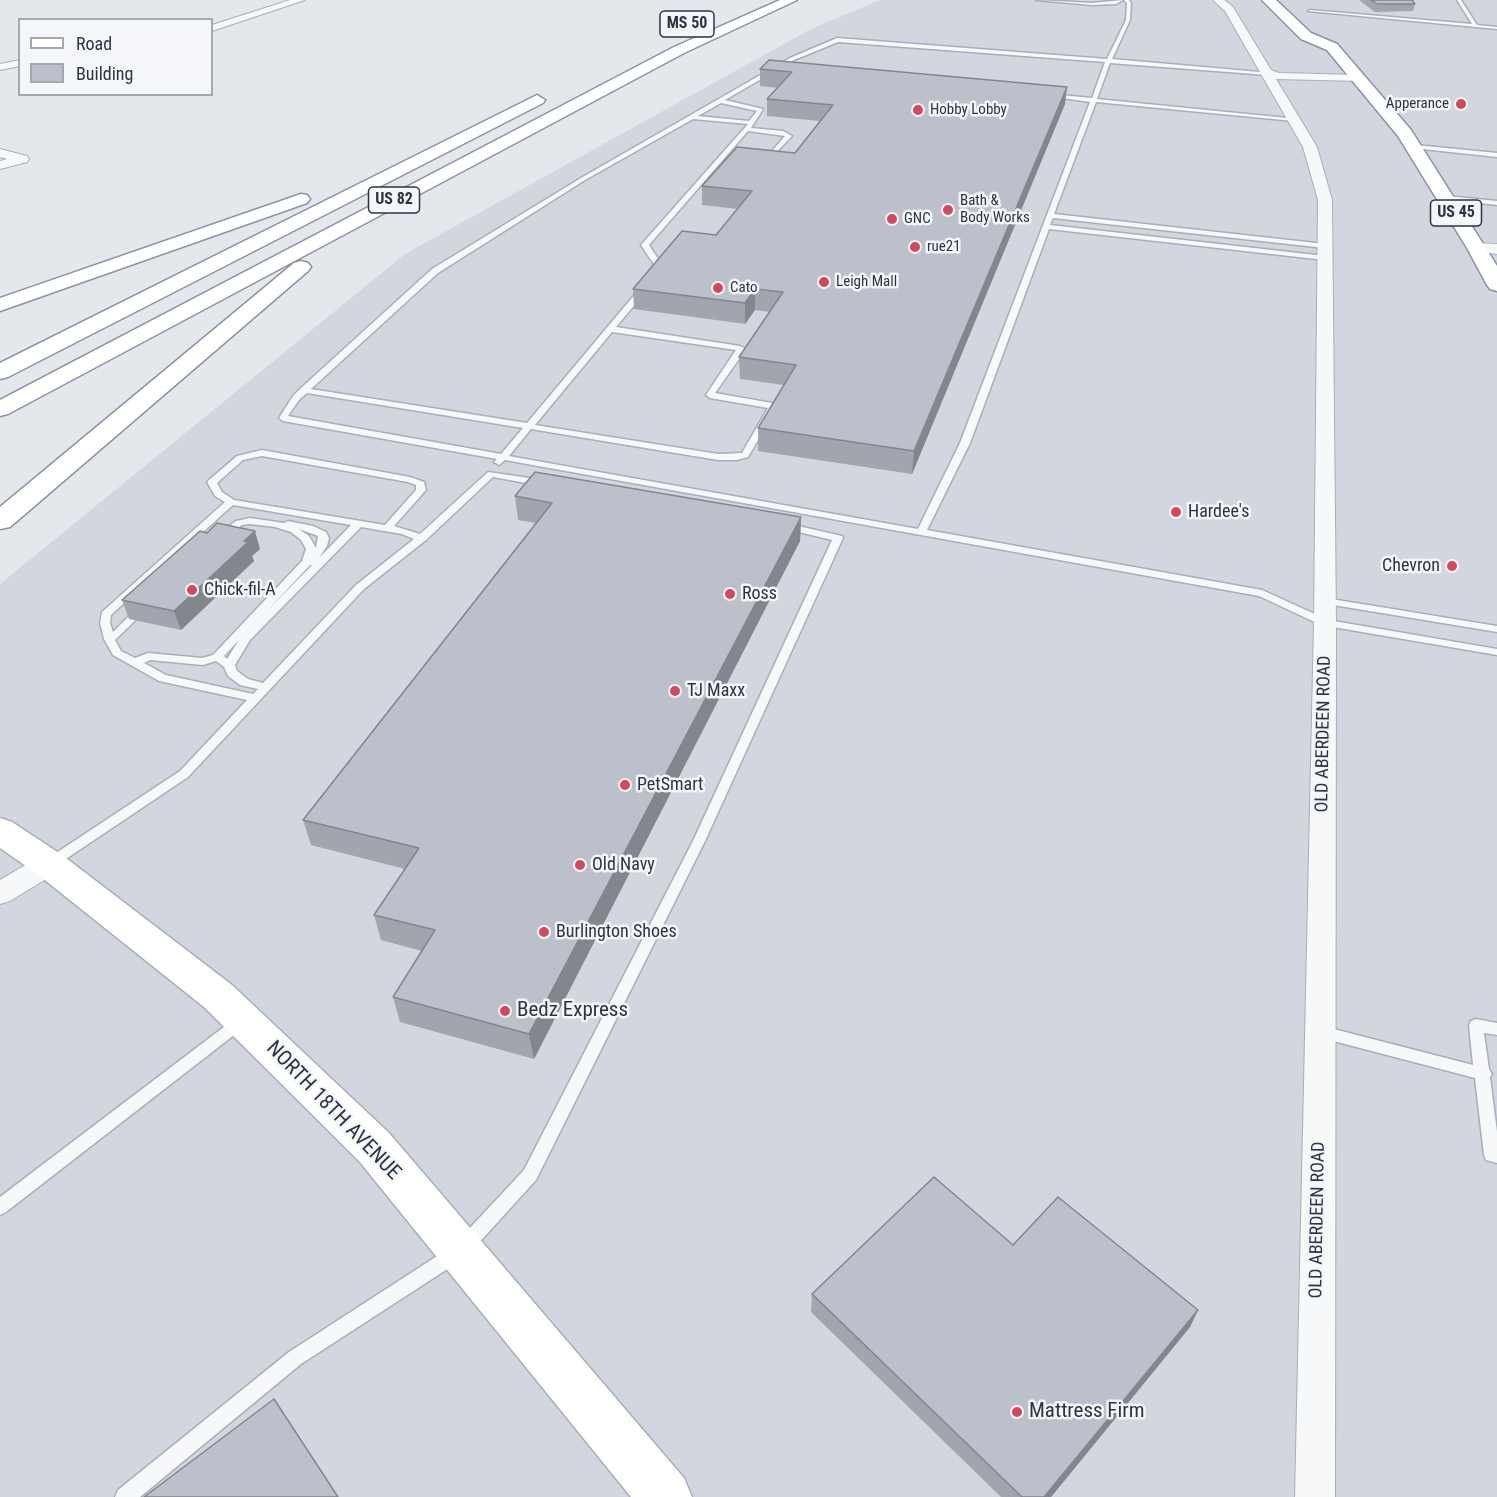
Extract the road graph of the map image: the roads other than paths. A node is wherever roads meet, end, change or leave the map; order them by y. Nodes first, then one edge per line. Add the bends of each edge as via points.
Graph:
1 (300, 0) edge
2 (792, 0) edge
3 (1038, 0) edge
4 (1121, 0) edge
5 (1126, 0) edge
6 (1218, 0) edge
7 (1268, 0) edge
8 (1300, 0) edge
9 (1460, 0) edge
10 (1310, 11) junction
11 (1475, 26) junction
12 (213, 28) edge
13 (1497, 28) edge
14 (1332, 47) junction
15 (1108, 62) junction
16 (18, 63) edge
17 (0, 67) edge
18 (772, 70) junction
19 (790, 72) edge
20 (1268, 73) junction
21 (1356, 74) junction
22 (556, 90) dead end
23 (1045, 95) edge
24 (1094, 100) junction
25 (720, 101) junction
26 (514, 111) junction
27 (692, 117) junction
28 (1294, 119) junction
29 (749, 126) junction
30 (1415, 147) junction
31 (0, 153) edge
32 (1497, 155) edge
33 (722, 157) junction
34 (733, 158) edge
35 (755, 160) edge
36 (0, 165) edge
37 (421, 186) junction
38 (1447, 198) junction
39 (1497, 203) edge
40 (1050, 216) junction
41 (1046, 227) junction
42 (1477, 248) junction
43 (1497, 249) edge
44 (1325, 252) junction
45 (1497, 285) edge
46 (0, 305) edge
47 (610, 329) junction
48 (0, 372) edge
49 (304, 390) junction
50 (0, 409) edge
51 (528, 427) junction
52 (502, 458) junction
53 (491, 474) junction
54 (561, 486) edge
55 (231, 502) junction
56 (0, 521) edge
57 (772, 523) edge
58 (359, 524) junction
59 (281, 526) junction
60 (387, 528) junction
61 (922, 531) junction
62 (422, 538) junction
63 (215, 543) edge
64 (307, 562) junction
65 (147, 604) edge
66 (1325, 612) junction
67 (1497, 629) edge
68 (109, 639) junction
69 (1497, 652) edge
70 (217, 657) junction
71 (137, 662) junction
72 (229, 665) junction
73 (266, 687) junction
74 (256, 698) junction
75 (0, 831) edge
76 (49, 864) junction
77 (0, 893) edge
78 (243, 1020) junction
79 (1497, 1029) edge
80 (1321, 1032) junction
81 (1484, 1074) junction
82 (1497, 1156) edge
83 (0, 1207) edge
84 (460, 1251) junction
85 (1318, 1496) edge
86 (125, 1497) edge
87 (665, 1497) edge

1 - 12 street
2 - 37 main road, US 82 via 679,50
3 - 4 lane via 1092,4
5 - 15 lane via 1128,20
6 - 20 street, OLD ABERDEEN ROAD via 1229,9
7 - 14 main road, US 45 via 1306,36
8 - 10 main road, US 45
9 - 11 lane
10 - 11 lane
10 - 14 main road, US 45 via 1335,35
11 - 13 lane
14 - 21 main road, US 45
15 - 18 lane via 837,40
15 - 20 lane
15 - 24 lane
16 - 17 street
18 - 19 lane
18 - 25 lane
20 - 21 street
20 - 28 street, OLD ABERDEEN ROAD
21 - 30 main road, US 45
22 - 26 main road, US 82
23 - 24 lane
24 - 28 lane
24 - 40 lane
25 - 27 lane
25 - 29 lane via 761,110
26 - 46 main road via 296,202
26 - 48 main road, US 82
27 - 29 lane
27 - 49 lane via 435,271
28 - 44 street, OLD ABERDEEN ROAD via 1310,147 1325,200
29 - 33 lane
29 - 35 lane via 789,136 769,159
30 - 32 lane
30 - 38 main road, US 45
31 - 36 street via 22,159
33 - 34 lane
33 - 47 lane via 645,245 661,269
37 - 50 main road, US 82
37 - 56 main road via 291,274
38 - 39 lane
38 - 42 main road, US 45
40 - 41 lane
40 - 44 lane
41 - 44 lane
41 - 61 lane via 965,443
42 - 43 street
42 - 45 main road, US 45
44 - 66 street, OLD ABERDEEN ROAD
47 - 51 lane
47 - 51 lane via 740,348 710,395 772,406 745,455 718,457
49 - 51 lane
49 - 52 lane via 283,418
51 - 52 lane
52 - 53 lane
52 - 61 lane
53 - 54 lane
53 - 62 lane
55 - 58 lane
55 - 60 lane via 218,494 212,482 240,458 253,454 421,484 421,490
55 - 68 lane via 106,614
57 - 84 lane via 838,538 699,841 530,1175
58 - 60 lane
58 - 72 lane via 246,638
59 - 63 lane via 239,523
59 - 64 lane via 305,537 310,549
59 - 64 lane via 310,528 322,534 322,546
60 - 62 lane
61 - 66 lane via 1262,592
62 - 73 lane via 360,587
64 - 70 lane
65 - 68 lane
66 - 67 lane
66 - 69 lane
66 - 80 street, OLD ABERDEEN ROAD
68 - 71 lane via 117,653
70 - 71 lane via 203,662 148,656
70 - 72 lane
71 - 74 lane via 163,678
72 - 73 lane via 232,673 244,682
73 - 74 lane
74 - 76 lane via 184,774
75 - 76 main road, NORTH 18TH AVENUE
76 - 77 street
76 - 78 main road, NORTH 18TH AVENUE via 218,996
78 - 83 lane
78 - 84 main road, NORTH 18TH AVENUE via 374,1147
79 - 81 lane via 1476,1025
80 - 81 lane
80 - 85 street, OLD ABERDEEN ROAD
81 - 82 lane via 1492,1155
84 - 86 lane via 295,1358
84 - 87 main road, NORTH 18TH AVENUE

